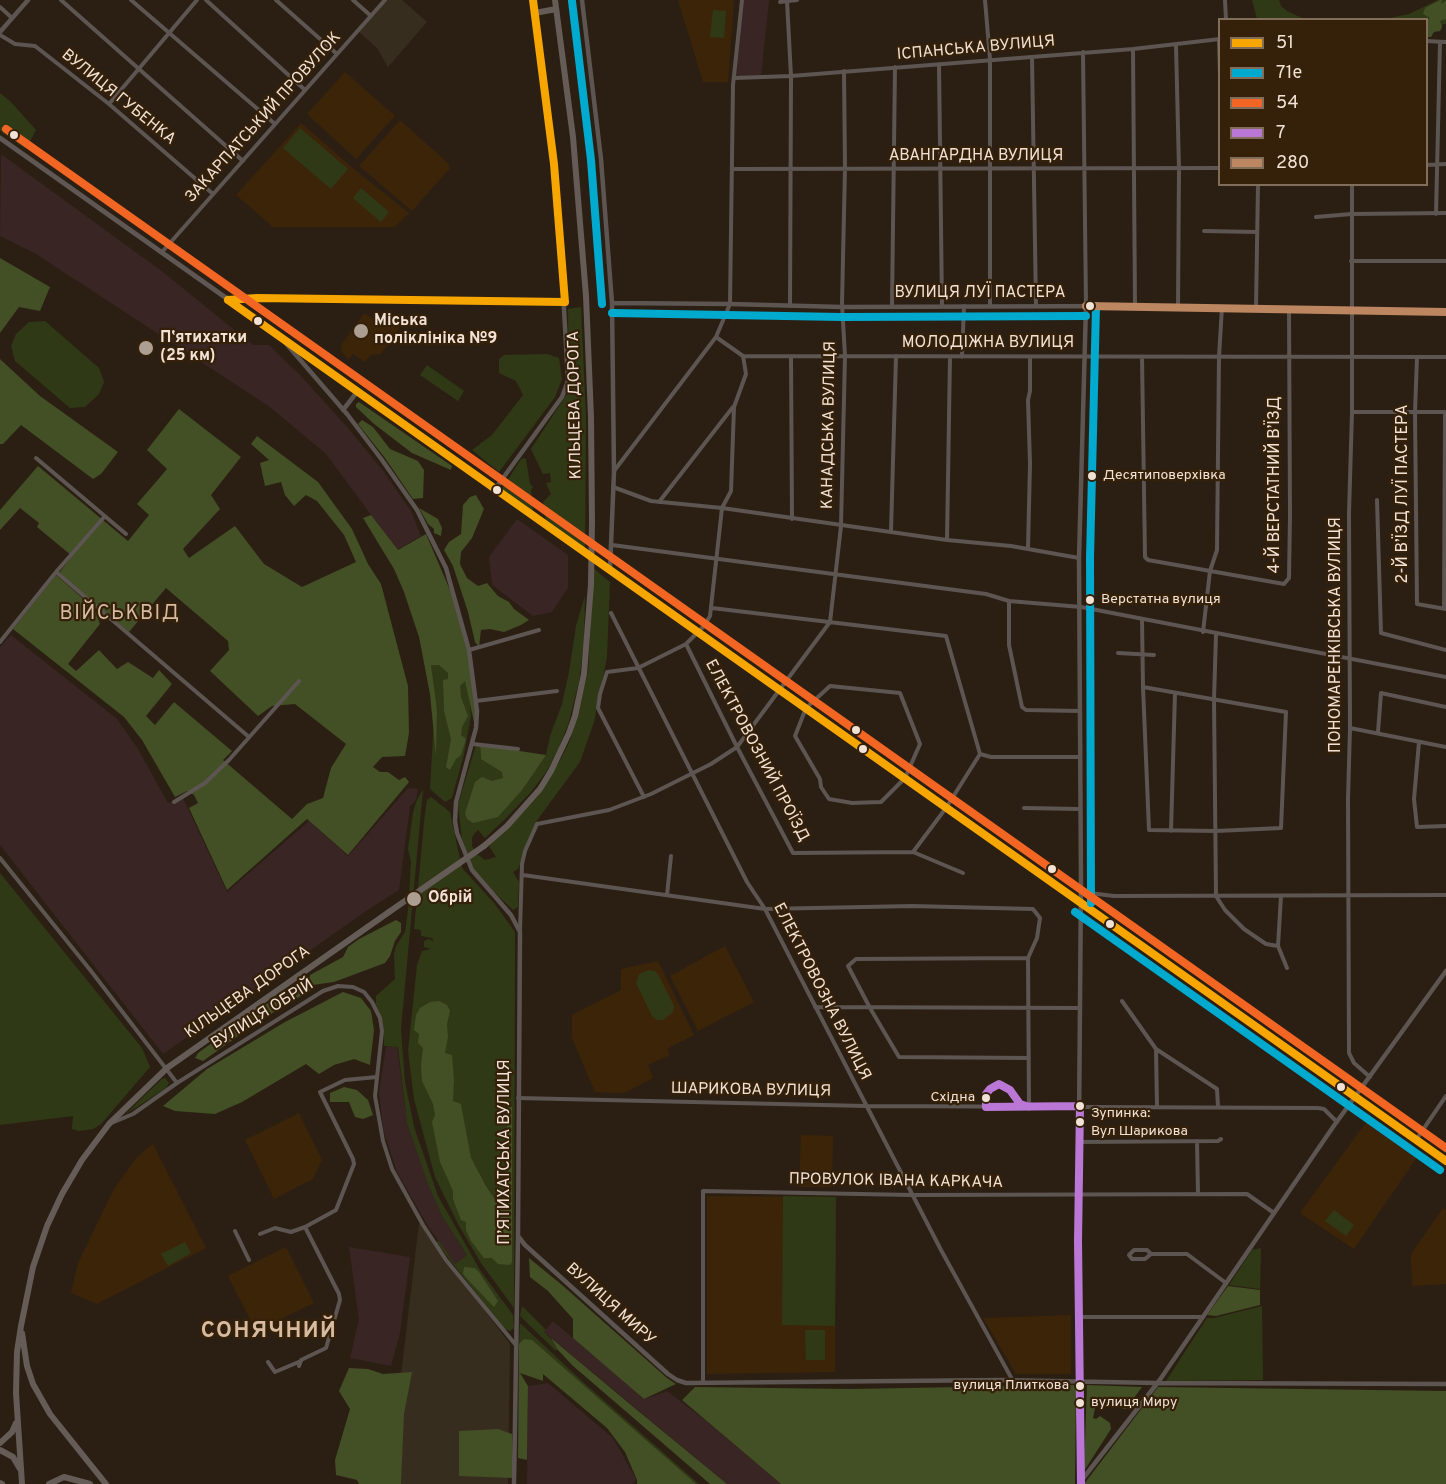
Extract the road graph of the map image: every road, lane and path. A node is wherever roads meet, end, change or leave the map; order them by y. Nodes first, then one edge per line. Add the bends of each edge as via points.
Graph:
1 (28, 0) edge
2 (61, 0) edge
3 (131, 0) edge
4 (197, 0) edge
5 (206, 0) edge
6 (276, 0) edge
7 (353, 0) edge
8 (385, 0) edge
9 (533, 0) edge
10 (555, 0) edge
11 (582, 0) edge
12 (742, 0) edge
13 (797, 0) edge
14 (985, 0) edge
15 (1225, 0) edge
16 (788, 1) edge
17 (780, 2) dead end
18 (0, 8) edge
19 (556, 9) junction
20 (535, 13) junction
21 (371, 16) junction
22 (12, 18) junction
23 (1226, 18) edge
24 (0, 33) edge
25 (170, 33) junction
26 (1218, 40) edge
27 (1428, 41) edge
28 (1440, 42) junction
29 (1446, 42) edge
30 (1176, 45) junction
31 (1133, 49) junction
32 (1083, 52) junction
33 (337, 54) junction
34 (1032, 57) junction
35 (990, 59) junction
36 (939, 64) junction
37 (895, 67) junction
38 (140, 69) junction
39 (844, 71) junction
40 (791, 76) junction
41 (735, 78) junction
42 (305, 90) junction
43 (110, 104) junction
44 (275, 124) junction
45 (0, 138) edge
46 (243, 161) junction
47 (1428, 165) edge
48 (1437, 165) junction
49 (1446, 165) edge
50 (790, 168) junction
51 (845, 168) junction
52 (894, 168) junction
53 (940, 168) junction
54 (989, 168) junction
55 (1218, 168) edge
56 (733, 169) junction
57 (1035, 169) junction
58 (1179, 169) junction
59 (1084, 170) junction
60 (1133, 170) junction
61 (1258, 186) edge
62 (1352, 186) edge
63 (213, 194) junction
64 (1446, 213) edge
65 (1352, 214) junction
66 (1436, 214) junction
67 (1316, 217) dead end
68 (1204, 231) dead end
69 (1257, 232) junction
70 (162, 252) junction
71 (1351, 261) junction
72 (1446, 261) edge
73 (228, 300) junction
74 (565, 302) junction
75 (612, 303) junction
76 (730, 304) junction
77 (790, 306) junction
78 (892, 306) junction
79 (942, 306) junction
80 (964, 306) junction
81 (990, 306) junction
82 (1036, 306) junction
83 (1086, 306) junction
84 (1135, 306) junction
85 (842, 307) junction
86 (1178, 307) junction
87 (1222, 307) junction
88 (1256, 308) junction
89 (1289, 309) junction
90 (1352, 310) junction
91 (1446, 312) edge
92 (716, 337) junction
93 (282, 339) junction
94 (1352, 355) junction
95 (743, 356) junction
96 (791, 356) junction
97 (845, 356) junction
98 (896, 356) junction
99 (1085, 356) junction
100 (950, 357) junction
101 (962, 357) junction
102 (1030, 357) junction
103 (1142, 357) junction
104 (1218, 357) junction
105 (1417, 357) junction
106 (1446, 357) edge
107 (1289, 358) junction
108 (357, 392) junction
109 (734, 406) junction
110 (343, 410) junction
111 (1352, 412) junction
112 (1415, 412) junction
113 (1446, 412) edge
114 (36, 458) dead end
115 (614, 472) junction
116 (613, 487) junction
117 (495, 489) junction
118 (1377, 500) dead end
119 (659, 502) junction
120 (722, 508) junction
121 (105, 516) junction
122 (792, 519) junction
123 (841, 526) junction
124 (891, 531) junction
125 (126, 534) dead end
126 (947, 540) junction
127 (612, 545) junction
128 (1028, 549) junction
129 (716, 558) junction
130 (1079, 558) junction
131 (610, 569) junction
132 (1210, 571) junction
133 (56, 572) junction
134 (837, 574) junction
135 (1010, 601) junction
136 (1081, 607) junction
137 (712, 608) junction
138 (1445, 608) edge
139 (611, 613) dead end
140 (1142, 619) junction
141 (830, 622) junction
142 (538, 630) dead end
143 (697, 632) junction
144 (1203, 632) junction
145 (1216, 634) junction
146 (0, 642) edge
147 (686, 644) junction
148 (469, 650) junction
149 (1446, 650) edge
150 (1118, 653) dead end
151 (1142, 653) junction
152 (1154, 655) dead end
153 (1349, 660) junction
154 (638, 668) junction
155 (1446, 677) edge
156 (299, 681) dead end
157 (1143, 687) junction
158 (781, 690) junction
159 (557, 691) dead end
160 (1175, 693) junction
161 (1214, 700) junction
162 (476, 701) junction
163 (1446, 707) edge
164 (806, 708) junction
165 (1080, 711) junction
166 (1350, 728) junction
167 (1378, 732) junction
168 (249, 736) junction
169 (1419, 742) junction
170 (472, 744) junction
171 (737, 747) junction
172 (1446, 747) edge
173 (518, 749) dead end
174 (980, 754) junction
175 (1080, 757) junction
176 (692, 773) junction
177 (904, 778) junction
178 (644, 797) junction
179 (174, 802) dead end
180 (946, 808) junction
181 (1024, 808) dead end
182 (1080, 809) junction
183 (1446, 826) edge
184 (1172, 831) junction
185 (1216, 831) junction
186 (913, 852) junction
187 (671, 856) dead end
188 (0, 858) edge
189 (963, 873) dead end
190 (523, 874) junction
191 (1081, 892) junction
192 (667, 895) junction
193 (1446, 895) edge
194 (1215, 896) junction
195 (1281, 896) junction
196 (1348, 896) junction
197 (1080, 903) junction
198 (765, 909) junction
199 (520, 932) junction
200 (1278, 946) junction
201 (1028, 958) junction
202 (1287, 968) dead end
203 (1446, 971) edge
204 (1122, 1002) dead end
205 (815, 1007) junction
206 (870, 1008) junction
207 (1030, 1008) junction
208 (1079, 1008) junction
209 (1156, 1049) junction
210 (1029, 1058) junction
211 (167, 1068) junction
212 (377, 1077) junction
213 (1370, 1077) junction
214 (177, 1083) junction
215 (1446, 1096) edge
216 (518, 1098) junction
217 (1356, 1098) junction
218 (866, 1106) junction
219 (1080, 1106) junction
220 (1157, 1106) junction
221 (1029, 1107) junction
222 (1218, 1107) junction
223 (1337, 1122) junction
224 (109, 1124) junction
225 (1221, 1139) dead end
226 (1416, 1140) junction
227 (1197, 1141) junction
228 (1079, 1142) junction
229 (1446, 1161) edge
230 (1198, 1194) junction
231 (912, 1195) junction
232 (1078, 1195) junction
233 (1274, 1213) junction
234 (305, 1227) junction
235 (235, 1231) dead end
236 (260, 1234) dead end
237 (518, 1236) junction
238 (1151, 1254) junction
239 (249, 1260) dead end
240 (1226, 1283) junction
241 (1078, 1317) junction
242 (1203, 1317) junction
243 (21, 1326) junction
244 (515, 1344) junction
245 (301, 1360) junction
246 (268, 1362) dead end
247 (299, 1366) dead end
248 (1013, 1381) junction
249 (704, 1382) junction
250 (1079, 1383) junction
251 (1158, 1383) junction
252 (1446, 1384) edge
253 (18, 1420) junction
254 (0, 1443) edge
255 (0, 1450) edge
256 (21, 1474) junction
257 (1081, 1482) edge
258 (22, 1484) edge
259 (49, 1484) edge
260 (90, 1484) edge
261 (106, 1484) edge
262 (514, 1484) edge

1 - 22 street
2 - 38 street
3 - 25 street
4 - 25 street
5 - 42 street
6 - 33 street
7 - 21 street
8 - 21 street, ЗАКАРПАТСЬКИЙ ПРОВУЛОК
9 - 20 street
10 - 19 highway, КІЛЬЦЕВА ДОРОГА
11 - 75 street via 603,176
12 - 41 street
13 - 16 street
14 - 35 street
15 - 23 street
16 - 17 street
16 - 40 street
18 - 22 street
19 - 20 highway
19 - 211 highway, КІЛЬЦЕВА ДОРОГА, bridge via 573,137 591,417 591,584 584,674 569,733 540,789 484,846
20 - 74 street via 556,181
21 - 33 street, ЗАКАРПАТСЬКИЙ ПРОВУЛОК
22 - 24 street
24 - 43 street, ВУЛИЦЯ ГУБЕНКА via 15,44 35,46
25 - 38 street
25 - 44 street
26 - 30 street, ІСПАНСЬКА ВУЛИЦЯ
27 - 28 street
28 - 29 street
28 - 48 street
30 - 31 street, ІСПАНСЬКА ВУЛИЦЯ
30 - 58 street
31 - 32 street, ІСПАНСЬКА ВУЛИЦЯ
31 - 60 street
32 - 34 street, ІСПАНСЬКА ВУЛИЦЯ
32 - 59 street
33 - 42 street, ЗАКАРПАТСЬКИЙ ПРОВУЛОК
34 - 35 street, ІСПАНСЬКА ВУЛИЦЯ
34 - 57 street
35 - 36 street, ІСПАНСЬКА ВУЛИЦЯ
35 - 54 street
36 - 37 street, ІСПАНСЬКА ВУЛИЦЯ
36 - 53 street
37 - 39 street, ІСПАНСЬКА ВУЛИЦЯ
37 - 52 street
38 - 43 street
38 - 46 street
39 - 40 street, ІСПАНСЬКА ВУЛИЦЯ
39 - 51 street, КАНАДСЬКА ВУЛИЦЯ
40 - 41 street, ІСПАНСЬКА ВУЛИЦЯ
40 - 50 street
41 - 56 street
42 - 44 street, ЗАКАРПАТСЬКИЙ ПРОВУЛОК
43 - 63 street, ВУЛИЦЯ ГУБЕНКА
44 - 46 street, ЗАКАРПАТСЬКИЙ ПРОВУЛОК
45 - 70 main road
46 - 63 street, ЗАКАРПАТСЬКИЙ ПРОВУЛОК
47 - 48 street
48 - 49 street
48 - 66 street
50 - 51 street, АВАНГАРДНА ВУЛИЦЯ
50 - 56 street, АВАНГАРДНА ВУЛИЦЯ
50 - 77 street
51 - 52 street, АВАНГАРДНА ВУЛИЦЯ
51 - 85 street, КАНАДСЬКА ВУЛИЦЯ
52 - 53 street, АВАНГАРДНА ВУЛИЦЯ
52 - 78 street
53 - 54 street, АВАНГАРДНА ВУЛИЦЯ
53 - 79 street
54 - 57 street, АВАНГАРДНА ВУЛИЦЯ
54 - 81 street
55 - 58 street, АВАНГАРДНА ВУЛИЦЯ
56 - 76 street
57 - 59 street, АВАНГАРДНА ВУЛИЦЯ
57 - 82 street
58 - 60 street, АВАНГАРДНА ВУЛИЦЯ
58 - 86 street
59 - 60 street, АВАНГАРДНА ВУЛИЦЯ
59 - 83 street
60 - 84 street
61 - 69 street
62 - 65 street, ПОНОМАРЕНКІВСЬКА ВУЛИЦЯ
63 - 70 street, ЗАКАРПАТСЬКИЙ ПРОВУЛОК
64 - 66 street
65 - 66 street
65 - 67 street
65 - 71 street, ПОНОМАРЕНКІВСЬКА ВУЛИЦЯ
68 - 69 street
69 - 88 street
70 - 73 main road
71 - 72 street
71 - 90 street, ПОНОМАРЕНКІВСЬКА ВУЛИЦЯ
73 - 74 street
73 - 93 main road
74 - 117 street via 566,390
75 - 76 street, ВУЛИЦЯ ЛУЇ ПАСТЕРА
75 - 115 street
76 - 77 street, ВУЛИЦЯ ЛУЇ ПАСТЕРА
76 - 92 street
77 - 85 street, ВУЛИЦЯ ЛУЇ ПАСТЕРА
78 - 79 street, ВУЛИЦЯ ЛУЇ ПАСТЕРА
78 - 85 street, ВУЛИЦЯ ЛУЇ ПАСТЕРА
79 - 80 street, ВУЛИЦЯ ЛУЇ ПАСТЕРА
80 - 81 street, ВУЛИЦЯ ЛУЇ ПАСТЕРА
80 - 101 street
81 - 82 street, ВУЛИЦЯ ЛУЇ ПАСТЕРА
82 - 83 street, ВУЛИЦЯ ЛУЇ ПАСТЕРА
83 - 84 street, ВУЛИЦЯ ЛУЇ ПАСТЕРА
83 - 99 street
84 - 86 street, ВУЛИЦЯ ЛУЇ ПАСТЕРА
85 - 97 street, КАНАДСЬКА ВУЛИЦЯ
86 - 87 street, ВУЛИЦЯ ЛУЇ ПАСТЕРА
87 - 88 street, ВУЛИЦЯ ЛУЇ ПАСТЕРА
87 - 104 street
88 - 89 street, ВУЛИЦЯ ЛУЇ ПАСТЕРА
89 - 90 street, ВУЛИЦЯ ЛУЇ ПАСТЕРА
89 - 107 street, 4-Й ВЕРСТАТНИЙ В’ЇЗД
90 - 91 street, ВУЛИЦЯ ЛУЇ ПАСТЕРА
90 - 94 street, ПОНОМАРЕНКІВСЬКА ВУЛИЦЯ
92 - 95 street
92 - 115 street
93 - 108 main road
93 - 110 street
94 - 105 street, МОЛОДІЖНА ВУЛИЦЯ
94 - 107 street, МОЛОДІЖНА ВУЛИЦЯ
94 - 111 street, ПОНОМАРЕНКІВСЬКА ВУЛИЦЯ
95 - 96 street, МОЛОДІЖНА ВУЛИЦЯ
95 - 109 street via 746,374
96 - 97 street, МОЛОДІЖНА ВУЛИЦЯ
96 - 122 street
97 - 98 street, МОЛОДІЖНА ВУЛИЦЯ
97 - 123 street, КАНАДСЬКА ВУЛИЦЯ
98 - 100 street, МОЛОДІЖНА ВУЛИЦЯ
98 - 124 street
99 - 102 street, МОЛОДІЖНА ВУЛИЦЯ
99 - 103 street, МОЛОДІЖНА ВУЛИЦЯ
99 - 130 street
100 - 101 street, МОЛОДІЖНА ВУЛИЦЯ
100 - 126 street
101 - 102 street, МОЛОДІЖНА ВУЛИЦЯ
102 - 128 street
103 - 104 street, МОЛОДІЖНА ВУЛИЦЯ
103 - 132 street via 1145,557
104 - 107 street, МОЛОДІЖНА ВУЛИЦЯ
104 - 132 street via 1218,550
105 - 106 street, МОЛОДІЖНА ВУЛИЦЯ
105 - 112 street, 2-Й В’ЇЗД ЛУЇ ПАСТЕРА
107 - 132 street, 4-Й ВЕРСТАТНИЙ В’ЇЗД via 1287,582 1281,585
108 - 110 street
108 - 117 main road
109 - 119 street
109 - 120 street via 730,491
110 - 148 street via 406,494 428,531 446,568
111 - 112 street
111 - 153 street, ПОНОМАРЕНКІВСЬКА ВУЛИЦЯ
112 - 113 street
112 - 138 street, 2-Й В’ЇЗД ЛУЇ ПАСТЕРА via 1417,604
113 - 138 street, 2-Й В’ЇЗД ЛУЇ ПАСТЕРА
114 - 121 street
115 - 116 street
116 - 119 street
116 - 127 street
117 - 131 main road
118 - 149 street via 1381,633
119 - 120 street
120 - 122 street
120 - 129 street
121 - 125 street
121 - 133 street
122 - 123 street
123 - 124 street
123 - 134 street, КАНАДСЬКА ВУЛИЦЯ
124 - 126 street
126 - 128 street
127 - 129 street
127 - 131 street
128 - 130 street
129 - 134 street
129 - 137 street
130 - 136 street
131 - 143 main road
132 - 144 street
133 - 146 street
133 - 168 street
134 - 135 street via 986,594
134 - 141 street, КАНАДСЬКА ВУЛИЦЯ
135 - 136 street
135 - 165 street via 1009,645 1022,707
136 - 140 street
136 - 165 street
137 - 141 street
137 - 143 street
139 - 154 street, ЕЛЕКТРОВОЗНА ВУЛИЦЯ
140 - 144 street
140 - 151 street
141 - 158 street, КАНАДСЬКА ВУЛИЦЯ
141 - 174 street via 946,636
142 - 148 street
143 - 147 street
143 - 158 main road
144 - 145 street
145 - 153 street
145 - 161 street
147 - 154 street
147 - 171 street, ЕЛЕКТРОВОЗНИЙ ПРОЇЗД
148 - 162 street
150 - 151 street
151 - 152 street
151 - 157 street
153 - 155 street
153 - 166 street, ПОНОМАРЕНКІВСЬКА ВУЛИЦЯ
154 - 176 street, ЕЛЕКТРОВОЗНА ВУЛИЦЯ
154 - 178 street via 607,672 598,708
156 - 168 street
157 - 160 street
157 - 184 street via 1149,830
158 - 164 main road
158 - 171 street, КАНАДСЬКА ВУЛИЦЯ
159 - 162 street
160 - 161 street
160 - 184 street
161 - 185 street
161 - 185 street via 1286,712 1281,828
162 - 170 street
163 - 167 street via 1381,693
164 - 177 main road
164 - 177 street via 795,736 829,800 881,802
164 - 177 street via 830,686 900,693 920,744
165 - 175 street
166 - 167 street
166 - 196 street, ПОНОМАРЕНКІВСЬКА ВУЛИЦЯ
167 - 169 street
168 - 179 street via 204,783
169 - 172 street
169 - 183 street via 1414,799 1417,827
170 - 173 street
170 - 199 street via 456,802 457,833 471,870 511,915
171 - 176 street
171 - 186 street, ЕЛЕКТРОВОЗНИЙ ПРОЇЗД via 793,853
174 - 175 street
174 - 180 street
175 - 182 street
176 - 178 street
176 - 198 street, ЕЛЕКТРОВОЗНА ВУЛИЦЯ via 747,882
177 - 180 main road
178 - 190 street, П’ЯТИХАТСЬКА ВУЛИЦЯ via 609,810 537,824 525,850
180 - 186 street
180 - 197 main road
181 - 182 street
182 - 191 street
184 - 185 street
185 - 194 street
186 - 189 street
187 - 192 street
188 - 211 street
190 - 192 street
190 - 199 street, П’ЯТИХАТСЬКА ВУЛИЦЯ
191 - 194 street via 1114,896
191 - 197 street
192 - 198 street
193 - 196 street
194 - 195 street
194 - 200 street via 1244,929 1266,944
195 - 196 street
195 - 200 street
196 - 213 street, ПОНОМАРЕНКІВСЬКА ВУЛИЦЯ via 1349,1053
197 - 208 street
197 - 217 main road
198 - 201 street via 1033,909 1040,918
198 - 205 street, ЕЛЕКТРОВОЗНА ВУЛИЦЯ
199 - 216 street, П’ЯТИХАТСЬКА ВУЛИЦЯ
200 - 202 street
201 - 206 street via 856,959 849,966
201 - 207 street
203 - 213 street
204 - 209 street
205 - 206 street
205 - 218 street, ЕЛЕКТРОВОЗНА ВУЛИЦЯ
206 - 207 street
206 - 210 street via 899,1057
207 - 208 street
207 - 210 street
208 - 219 street
209 - 220 street
209 - 222 street via 1217,1089
210 - 221 street
211 - 214 street
211 - 224 highway, КІЛЬЦЕВА ДОРОГА
212 - 214 street, ВУЛИЦЯ ОБРІЙ via 382,1046 380,1018 364,992 338,986 323,991
212 - 234 street via 345,1080 320,1092 354,1164 336,1210
212 - 244 street, ВУЛИЦЯ ОБРІЙ via 375,1096 392,1169 446,1260
213 - 217 street
214 - 224 street, ВУЛИЦЯ ОБРІЙ via 133,1114
215 - 226 street
216 - 218 street, ШАРИКОВА ВУЛИЦЯ
216 - 237 street, П’ЯТИХАТСЬКА ВУЛИЦЯ
217 - 223 street
217 - 226 main road
218 - 221 street, ШАРИКОВА ВУЛИЦЯ
218 - 231 street, ЕЛЕКТРОВОЗНА ВУЛИЦЯ
219 - 220 street, ШАРИКОВА ВУЛИЦЯ
219 - 221 street, ШАРИКОВА ВУЛИЦЯ
219 - 228 street
220 - 222 street, ШАРИКОВА ВУЛИЦЯ
222 - 223 street, ШАРИКОВА ВУЛИЦЯ via 1318,1108
223 - 233 street
224 - 243 highway, КІЛЬЦЕВА ДОРОГА via 82,1160 52,1215 33,1267
225 - 227 street
226 - 229 main road
227 - 228 street
227 - 230 street
228 - 232 street
230 - 232 street, ПРОВУЛОК ІВАНА КАРКАЧА
230 - 233 street, ПРОВУЛОК ІВАНА КАРКАЧА via 1247,1194
231 - 232 street, ПРОВУЛОК ІВАНА КАРКАЧА
231 - 248 street, ЕЛЕКТРОВОЗНА ВУЛИЦЯ
231 - 249 street, ПРОВУЛОК ІВАНА КАРКАЧА via 703,1191
232 - 241 street
233 - 240 street
234 - 236 street via 291,1232 275,1228
234 - 245 street via 340,1300 326,1348
235 - 239 street
237 - 244 street, П’ЯТИХАТСЬКА ВУЛИЦЯ
237 - 249 street, ВУЛИЦЯ МИРУ via 668,1374 686,1383
238 - 238 street via 1134,1250 1129,1255 1132,1259 1145,1259
238 - 240 street via 1187,1254
240 - 242 street
241 - 242 street
241 - 250 street
242 - 251 street
243 - 253 highway, КІЛЬЦЕВА ДОРОГА via 17,1352
243 - 261 highway via 33,1384 50,1414
244 - 262 street, П’ЯТИХАТСЬКА ВУЛИЦЯ
245 - 246 street via 275,1372
245 - 247 street
248 - 249 street, ВУЛИЦЯ МИРУ
248 - 250 street, ВУЛИЦЯ МИРУ
250 - 251 street, ВУЛИЦЯ МИРУ
250 - 257 street
251 - 252 street, ВУЛИЦЯ МИРУ
251 - 257 street
253 - 254 highway
253 - 256 highway, КІЛЬЦЕВА ДОРОГА
255 - 256 highway via 13,1457
256 - 258 highway, КІЛЬЦЕВА ДОРОГА
259 - 260 highway via 64,1477

